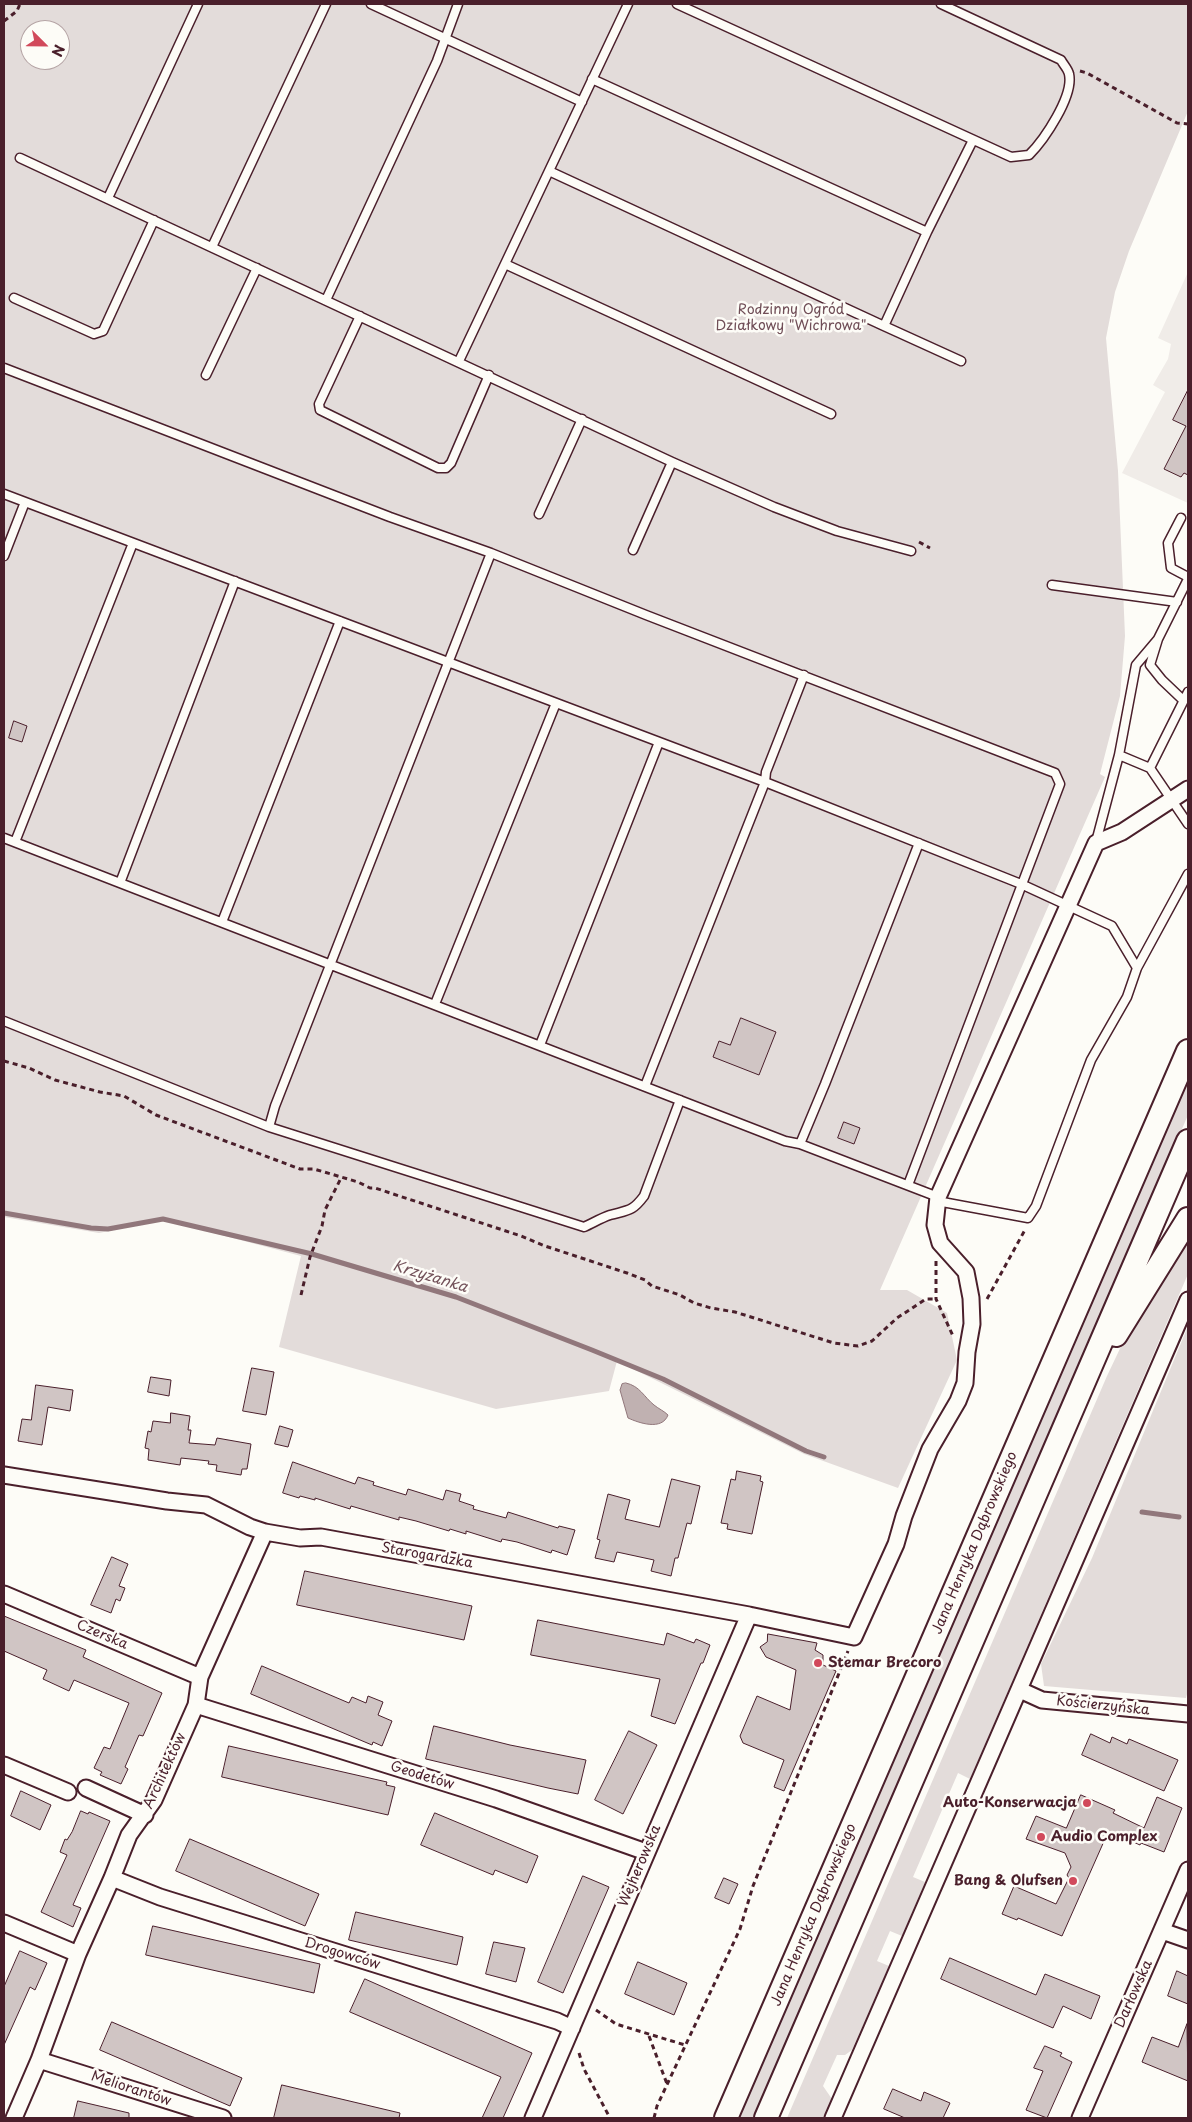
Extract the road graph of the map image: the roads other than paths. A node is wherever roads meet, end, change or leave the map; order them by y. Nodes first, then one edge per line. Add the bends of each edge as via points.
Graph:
1 (198, 4) edge
2 (326, 4) edge
3 (371, 4) edge
4 (458, 4) edge
5 (628, 4) edge
6 (677, 4) edge
7 (941, 4) edge
8 (445, 38) junction
9 (592, 78) junction
10 (582, 102) junction
11 (973, 140) junction
12 (20, 158) dead end
13 (549, 171) junction
14 (108, 198) junction
15 (154, 220) junction
16 (927, 232) junction
17 (212, 247) junction
18 (505, 264) junction
19 (257, 268) junction
20 (14, 298) dead end
21 (326, 300) junction
22 (360, 316) junction
23 (884, 326) junction
24 (459, 361) junction
25 (960, 361) dead end
26 (4, 368) edge
27 (206, 375) dead end
28 (490, 375) junction
29 (831, 414) dead end
30 (582, 419) junction
31 (672, 462) junction
32 (4, 494) edge
33 (25, 502) junction
34 (539, 514) dead end
35 (1181, 518) dead end
36 (133, 543) junction
37 (634, 550) dead end
38 (910, 551) dead end
39 (490, 553) junction
40 (4, 556) edge
41 (1188, 578) edge
42 (235, 581) junction
43 (1052, 584) dead end
44 (1177, 602) junction
45 (340, 621) junction
46 (1158, 639) junction
47 (448, 662) junction
48 (804, 675) junction
49 (1188, 692) edge
50 (1183, 700) junction
51 (556, 703) junction
52 (659, 742) junction
53 (1119, 755) junction
54 (1150, 768) junction
55 (765, 782) junction
56 (1188, 789) edge
57 (1172, 800) junction
58 (1188, 824) edge
59 (4, 838) edge
60 (15, 842) junction
61 (1096, 843) junction
62 (919, 844) junction
63 (1188, 874) edge
64 (120, 883) junction
65 (1021, 884) junction
66 (1068, 904) junction
67 (222, 922) junction
68 (331, 964) junction
69 (1137, 968) junction
70 (435, 1004) junction
71 (4, 1021) edge
72 (540, 1045) junction
73 (1188, 1051) edge
74 (645, 1086) junction
75 (680, 1100) junction
76 (269, 1127) junction
77 (1188, 1141) edge
78 (800, 1144) junction
79 (908, 1185) junction
80 (938, 1199) junction
81 (1188, 1219) edge
82 (1188, 1300) edge
83 (1071, 1411) junction
84 (4, 1475) edge
85 (265, 1532) junction
86 (4, 1594) edge
87 (749, 1615) junction
88 (200, 1677) junction
89 (1020, 1690) junction
90 (196, 1705) junction
91 (1188, 1714) edge
92 (4, 1765) edge
93 (86, 1788) dead end
94 (68, 1792) dead end
95 (145, 1814) junction
96 (646, 1852) junction
97 (1188, 1870) edge
98 (112, 1878) junction
99 (4, 1923) edge
100 (1162, 1930) junction
101 (1188, 1940) edge
102 (78, 1954) junction
103 (572, 2028) junction
104 (39, 2060) junction
105 (14, 2118) edge
106 (223, 2118) edge
107 (533, 2118) edge
108 (726, 2118) edge
109 (766, 2118) edge
110 (833, 2118) edge
111 (1080, 2118) edge

1 - 14 lane
2 - 17 lane
3 - 8 lane
4 - 8 lane
5 - 9 lane
6 - 11 lane
7 - 11 lane via 1061,60 1069,72 1069,88 1057,115 1029,155 1011,157
8 - 10 lane
8 - 21 lane
9 - 10 lane
9 - 16 lane
10 - 13 lane
11 - 16 lane
12 - 14 lane
13 - 18 lane
13 - 23 lane
14 - 15 lane
15 - 17 lane
15 - 20 lane via 103,331 94,334
16 - 23 lane
17 - 19 lane
18 - 24 lane
18 - 29 lane
19 - 21 lane
19 - 27 lane
21 - 22 lane
22 - 24 lane
22 - 28 lane via 319,404 320,410 438,468 446,468 452,463
23 - 25 lane
24 - 28 lane
26 - 39 lane
28 - 30 lane
30 - 31 lane
30 - 34 lane
31 - 37 lane
31 - 38 lane via 837,531
32 - 33 lane
33 - 36 lane
33 - 40 lane
35 - 41 lane via 1168,543 1171,568
36 - 42 lane
36 - 60 lane
39 - 47 lane
39 - 48 lane
41 - 44 lane
42 - 45 lane
42 - 64 lane
43 - 44 lane
44 - 46 lane
45 - 47 lane
45 - 67 lane
46 - 50 lane via 1150,664
46 - 53 lane via 1136,665
47 - 51 lane
47 - 68 lane
48 - 55 lane
48 - 65 lane via 1055,773 1060,784
49 - 50 lane
50 - 54 lane
51 - 52 lane
51 - 70 lane
52 - 55 lane
52 - 72 lane
53 - 54 lane
53 - 61 lane
54 - 57 lane
55 - 62 lane
55 - 74 lane
56 - 57 street
57 - 58 lane
57 - 61 street via 1122,832
59 - 60 lane
60 - 64 lane
61 - 66 street
62 - 65 lane
62 - 78 lane
63 - 69 lane
64 - 67 lane
65 - 66 lane
65 - 79 lane via 1004,937
66 - 69 lane via 1112,926
66 - 80 street
67 - 68 lane
68 - 70 lane
68 - 76 lane
69 - 80 lane via 1127,997 1091,1060 1036,1206 1028,1218
70 - 72 lane
71 - 76 lane
72 - 74 lane
73 - 108 main road, Jana Henryka Dąbrowskiego
74 - 75 lane
75 - 76 lane via 644,1196 636,1207 584,1227
75 - 78 lane
77 - 83 main road
78 - 79 lane
79 - 80 lane
80 - 87 street, Starogardzka via 935,1225 940,1243 966,1272 971,1298 972,1324 965,1383 930,1450 896,1544 854,1637
81 - 83 main road
82 - 89 street
83 - 109 main road
84 - 85 street, Starogardzka via 206,1505
85 - 87 street, Starogardzka via 300,1538 321,1537
85 - 88 street, Architektów
86 - 88 street, Czerska
87 - 96 street, Wejherowska
88 - 90 street, Architektów
89 - 91 street, Kościerzyńska via 1042,1700
89 - 110 street
90 - 95 street, Architektów
90 - 96 street, Geodetów via 496,1799
92 - 94 street
93 - 95 street
95 - 98 street, Architektów via 129,1835
96 - 103 street, Wejherowska
97 - 100 street, Darłowska
98 - 102 street, Architektów
98 - 103 street, Drogowców via 160,1897
99 - 102 street
100 - 101 street
100 - 111 street, Darłowska
102 - 104 street, Architektów
103 - 107 street, Wejherowska
104 - 105 street, Architektów
104 - 106 street, Meliorantów

